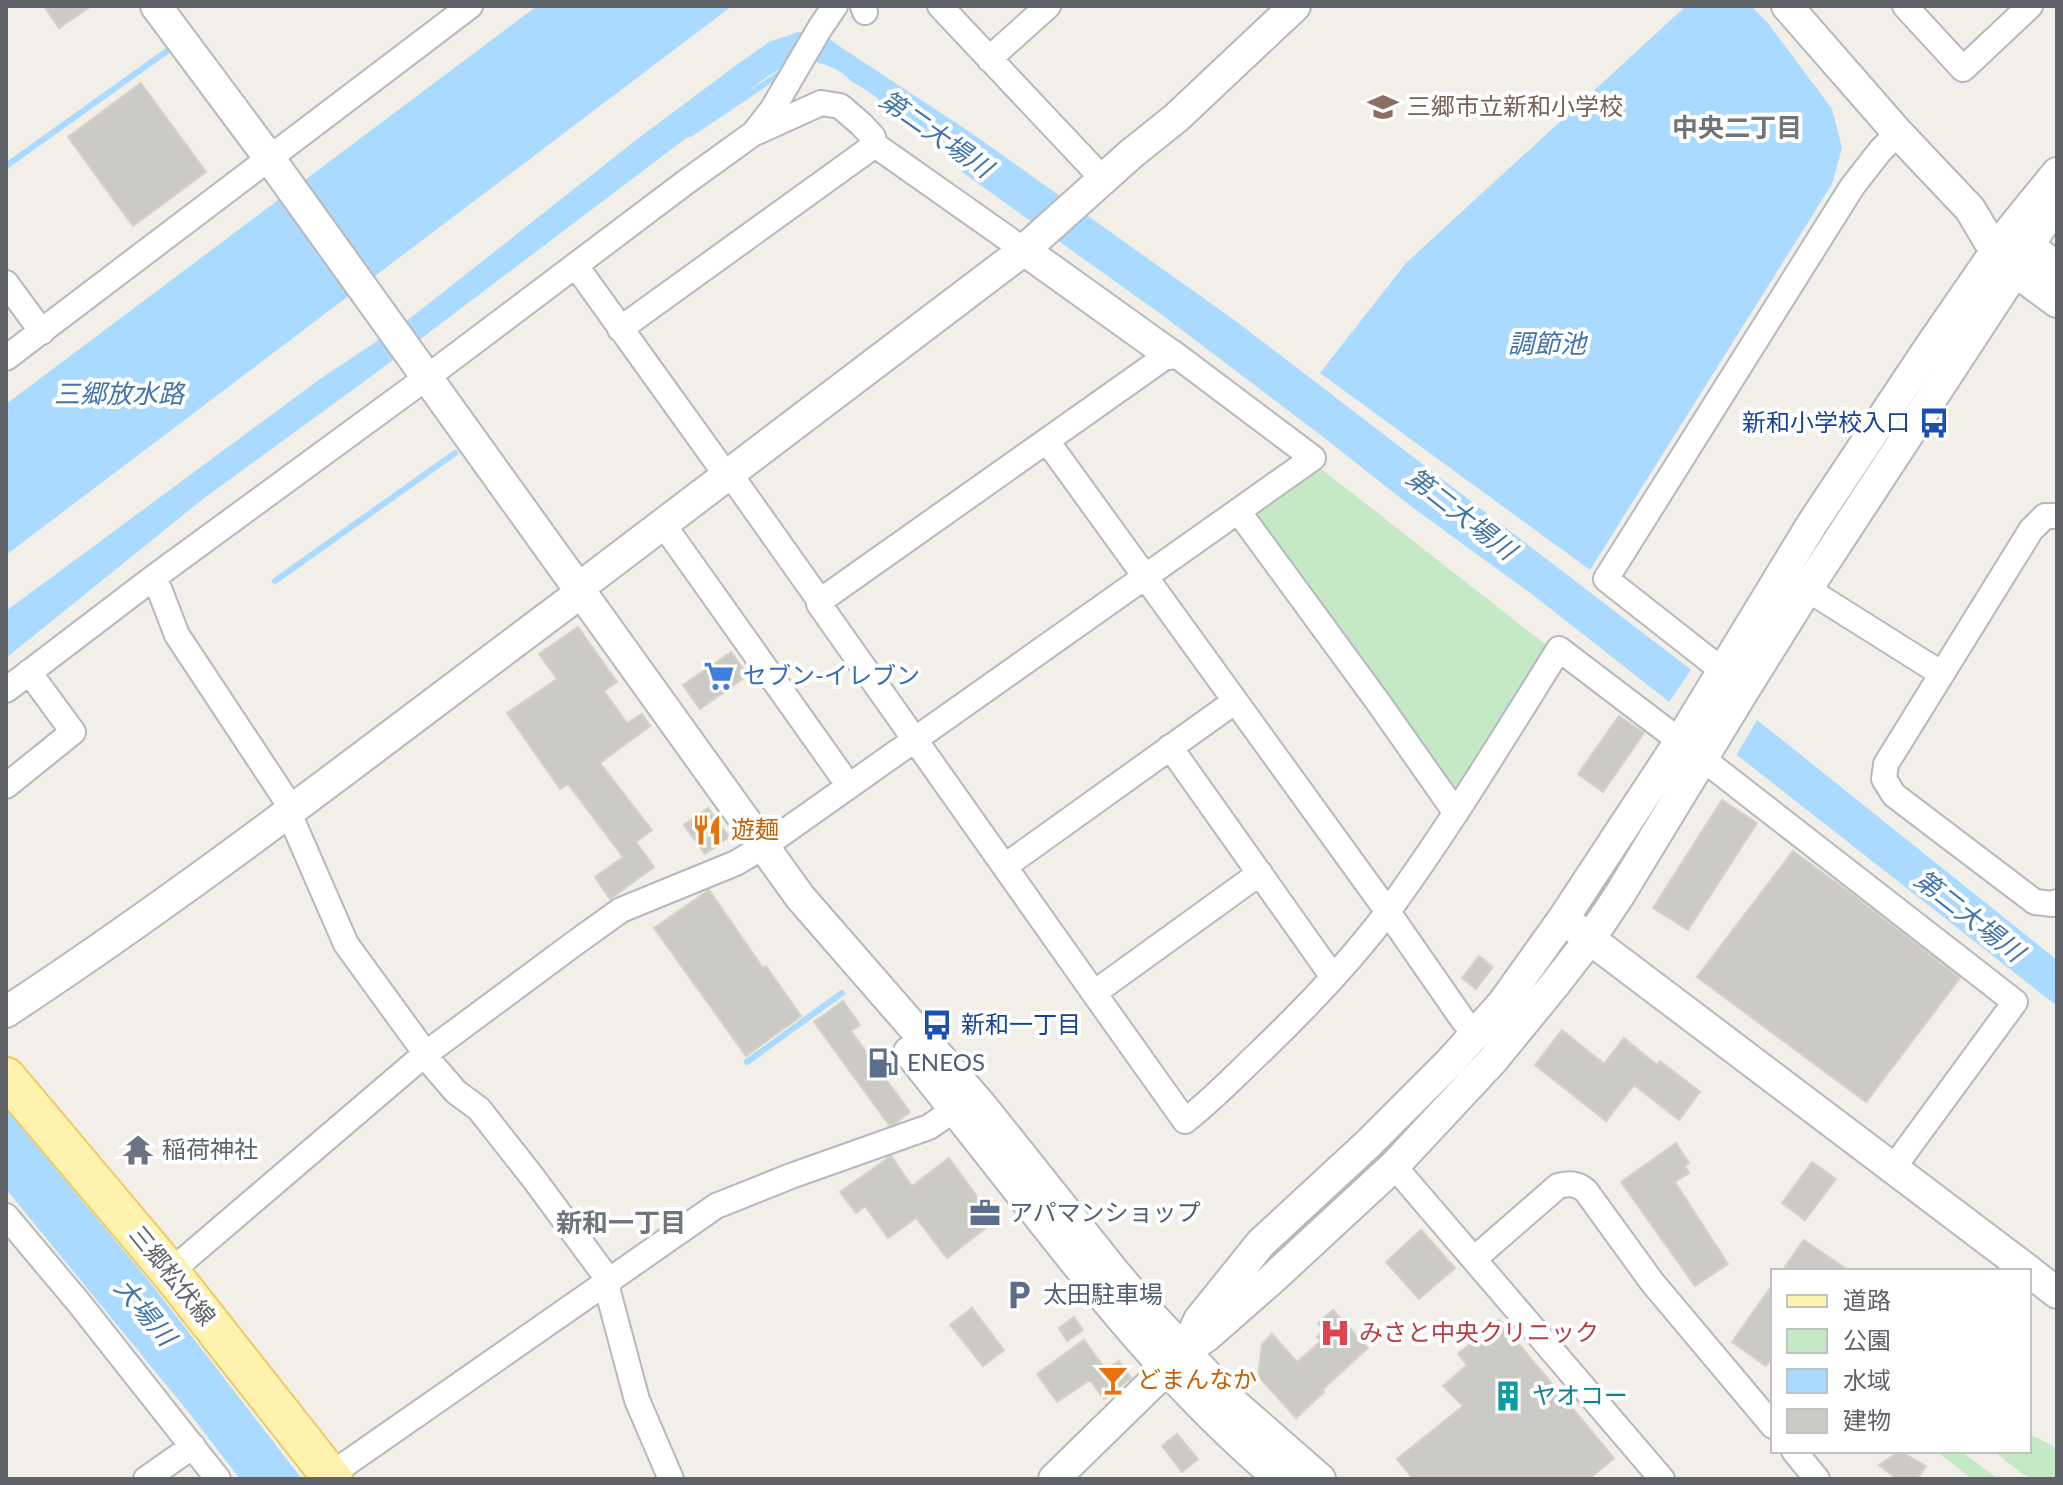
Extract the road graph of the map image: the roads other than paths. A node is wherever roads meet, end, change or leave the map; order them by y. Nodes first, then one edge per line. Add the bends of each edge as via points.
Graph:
1 (156, 6) edge
2 (470, 6) edge
3 (835, 6) edge
4 (940, 6) edge
5 (1048, 6) edge
6 (1295, 6) edge
7 (1905, 6) edge
8 (2030, 6) edge
9 (1790, 7) edge
10 (989, 59) junction
11 (754, 133) junction
12 (1898, 133) junction
13 (875, 145) junction
14 (278, 170) junction
15 (2057, 173) edge
16 (1103, 179) junction
17 (2057, 205) edge
18 (1029, 247) junction
19 (2012, 250) junction
20 (576, 266) junction
21 (2057, 267) edge
22 (6, 283) edge
23 (2057, 302) edge
24 (620, 329) junction
25 (42, 332) junction
26 (1169, 354) junction
27 (6, 358) edge
28 (423, 374) junction
29 (1047, 441) junction
30 (728, 475) junction
31 (1238, 511) junction
32 (2057, 516) edge
33 (663, 524) junction
34 (1144, 577) junction
35 (153, 578) junction
36 (1807, 589) junction
37 (579, 591) junction
38 (820, 601) junction
39 (29, 672) junction
40 (1942, 674) junction
41 (1727, 682) junction
42 (6, 690) edge
43 (1234, 702) junction
44 (914, 740) junction
45 (1694, 746) junction
46 (1170, 747) junction
47 (6, 786) edge
48 (849, 786) junction
49 (290, 810) junction
50 (1456, 813) junction
51 (763, 847) junction
52 (1005, 866) junction
53 (1260, 873) junction
54 (2057, 902) edge
55 (1388, 912) junction
56 (1563, 919) junction
57 (1590, 939) junction
58 (1333, 977) junction
59 (1094, 993) junction
60 (6, 1012) edge
61 (1476, 1034) junction
62 (425, 1054) junction
63 (6, 1077) edge
64 (964, 1103) junction
65 (1394, 1166) junction
66 (1894, 1167) junction
67 (6, 1216) edge
68 (1474, 1259) junction
69 (2026, 1269) edge
70 (170, 1272) junction
71 (2031, 1273) edge
72 (608, 1283) junction
73 (2057, 1293) edge
74 (1175, 1360) junction
75 (1771, 1424) edge
76 (193, 1446) junction
77 (1796, 1453) edge
78 (332, 1477) edge
79 (146, 1479) edge
80 (218, 1479) edge
81 (671, 1479) edge
82 (1054, 1479) edge
83 (1280, 1479) edge
84 (1320, 1479) edge
85 (1662, 1479) edge
86 (1817, 1479) edge

1 - 14 street
2 - 14 street
3 - 11 street
4 - 10 street
5 - 10 street
6 - 16 street
7 - 8 street via 1963,69
9 - 12 street
10 - 16 street
11 - 13 street via 821,103 840,106
11 - 20 street
12 - 19 street
12 - 41 street via 1852,187 1606,579
13 - 18 street
13 - 24 street
14 - 25 street
14 - 28 street
15 - 19 street
16 - 18 street
17 - 19 street
18 - 26 street
18 - 30 street
19 - 21 street
19 - 23 street
19 - 36 street
19 - 41 street via 1812,524
20 - 24 street
20 - 28 street
22 - 25 street
24 - 30 street
25 - 27 street
26 - 29 street
26 - 31 street via 1313,458
28 - 35 street
28 - 37 street
29 - 34 street
29 - 38 street
30 - 33 street
30 - 38 street
31 - 34 street
31 - 50 street
32 - 40 street via 2045,516 2031,530
33 - 37 street
33 - 48 street
34 - 43 street
34 - 44 street
35 - 39 street
35 - 49 street via 177,635
36 - 40 street
36 - 41 street
37 - 49 street
37 - 51 street
38 - 44 street
39 - 42 street
39 - 47 street via 73,732
40 - 54 street via 1886,764 1884,779 1894,795 2035,902
41 - 45 street
43 - 46 street
43 - 55 street
44 - 48 street
44 - 52 street
45 - 50 street via 1559,649
45 - 56 street
45 - 57 street
45 - 66 street via 2015,1002
46 - 52 street
46 - 53 street
48 - 51 street
49 - 60 street
49 - 62 street via 346,944
50 - 55 street
51 - 62 street via 621,910
51 - 64 street via 830,946
52 - 59 street
53 - 58 street
53 - 59 street
55 - 58 street
55 - 61 street
56 - 57 street
56 - 61 street
57 - 65 street via 1526,1022
57 - 66 street
58 - 59 street via 1185,1121
61 - 74 street via 1261,1243 1199,1320
62 - 70 street
62 - 72 street via 456,1092 479,1109
63 - 70 main road, 三郷松伏線
64 - 72 street via 929,1127 716,1206
64 - 74 street via 1095,1288
65 - 68 street
65 - 74 street
66 - 69 street
67 - 76 street
68 - 75 street via 1558,1186 1580,1186 1652,1282
68 - 85 street
70 - 78 main road, 三郷松伏線
71 - 73 street
72 - 78 street
72 - 81 street via 637,1400
74 - 82 street
74 - 83 street via 1214,1419
74 - 84 street
76 - 79 street
76 - 80 street
77 - 86 street

